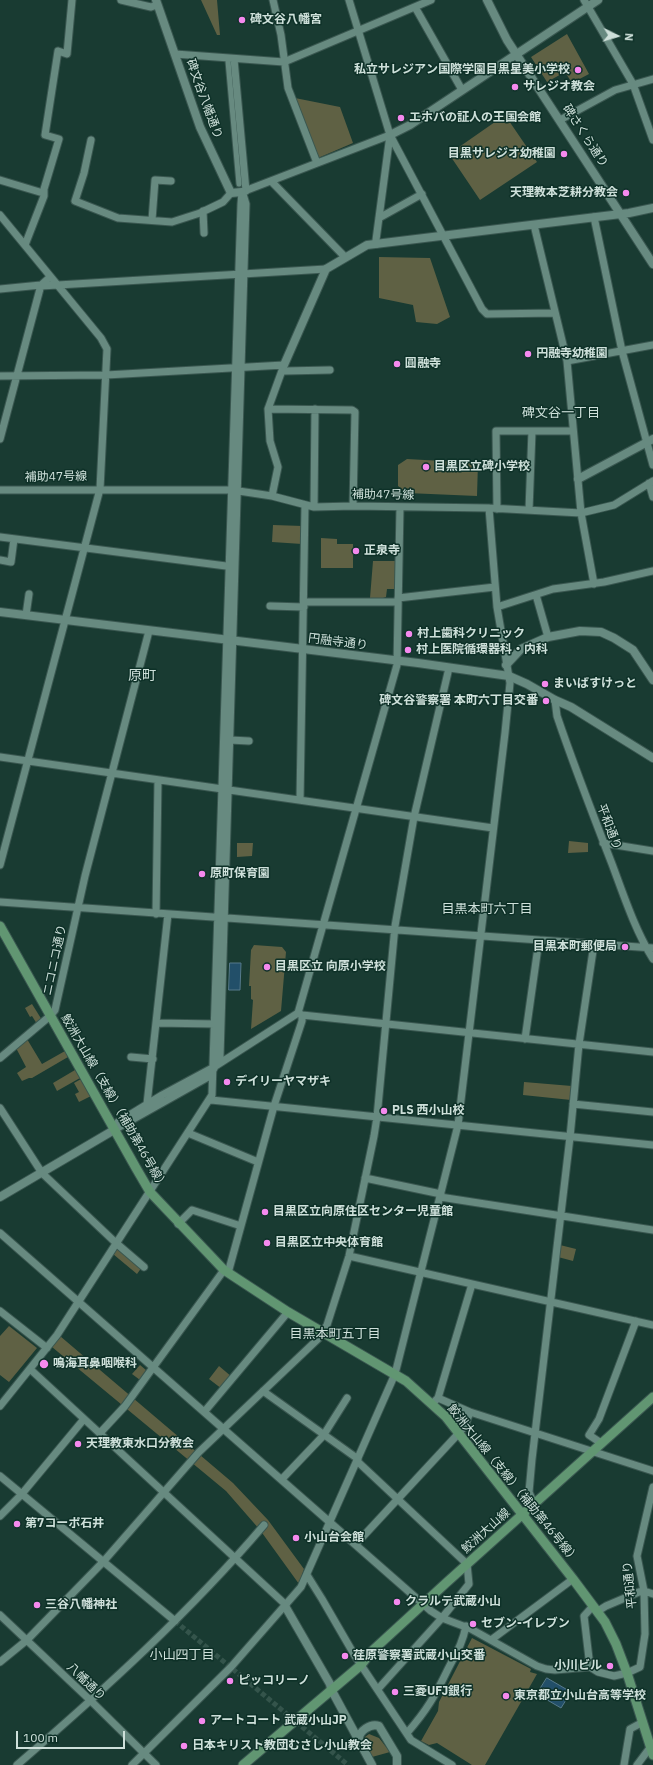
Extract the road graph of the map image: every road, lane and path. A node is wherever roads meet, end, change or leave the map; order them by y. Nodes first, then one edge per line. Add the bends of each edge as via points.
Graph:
1 (72, 0) edge
2 (121, 0) edge
3 (273, 0) edge
4 (349, 0) edge
5 (431, 0) edge
6 (486, 0) edge
7 (598, 0) edge
8 (156, 2) edge
9 (586, 3) edge
10 (415, 7) junction
11 (358, 31) junction
12 (175, 54) junction
13 (516, 54) junction
14 (231, 60) junction
15 (284, 62) junction
16 (653, 79) edge
17 (633, 84) junction
18 (462, 90) junction
19 (560, 120) junction
20 (390, 135) junction
21 (91, 140) dead end
22 (653, 140) edge
23 (317, 163) junction
24 (0, 180) edge
25 (171, 181) dead end
26 (271, 181) junction
27 (243, 189) junction
28 (43, 193) junction
29 (231, 193) junction
30 (422, 194) junction
31 (653, 208) edge
32 (203, 211) junction
33 (620, 213) junction
34 (0, 215) edge
35 (594, 217) junction
36 (379, 218) junction
37 (152, 220) junction
38 (534, 225) junction
39 (204, 232) dead end
40 (444, 236) junction
41 (377, 244) junction
42 (25, 245) junction
43 (345, 257) junction
44 (653, 264) edge
45 (326, 269) junction
46 (241, 275) junction
47 (50, 277) junction
48 (57, 285) junction
49 (41, 286) junction
50 (0, 288) edge
51 (555, 313) junction
52 (653, 345) edge
53 (622, 351) junction
54 (567, 361) junction
55 (283, 367) junction
56 (239, 368) junction
57 (330, 370) dead end
58 (106, 375) junction
59 (0, 376) edge
60 (16, 376) junction
61 (268, 409) junction
62 (316, 409) junction
63 (532, 431) junction
64 (573, 431) junction
65 (0, 439) edge
66 (650, 441) edge
67 (653, 465) edge
68 (578, 479) junction
69 (651, 482) edge
70 (100, 489) junction
71 (0, 490) edge
72 (235, 491) junction
73 (272, 496) junction
74 (653, 497) edge
75 (305, 505) junction
76 (353, 506) junction
77 (314, 507) junction
78 (400, 507) junction
79 (493, 509) junction
80 (529, 510) junction
81 (581, 513) junction
82 (0, 537) edge
83 (14, 539) junction
84 (85, 548) junction
85 (0, 560) edge
86 (232, 566) junction
87 (653, 571) edge
88 (594, 584) junction
89 (495, 587) junction
90 (29, 594) dead end
91 (536, 595) junction
92 (398, 600) junction
93 (304, 604) junction
94 (270, 606) dead end
95 (497, 607) junction
96 (0, 612) edge
97 (26, 615) junction
98 (66, 620) junction
99 (149, 630) junction
100 (548, 637) junction
101 (230, 640) junction
102 (303, 650) junction
103 (398, 661) junction
104 (506, 665) junction
105 (449, 668) junction
106 (509, 676) junction
107 (653, 680) edge
108 (555, 700) junction
109 (230, 740) junction
110 (249, 741) dead end
111 (0, 757) edge
112 (653, 758) edge
113 (28, 761) junction
114 (111, 773) junction
115 (158, 780) junction
116 (225, 789) junction
117 (300, 800) junction
118 (358, 809) junction
119 (414, 817) junction
120 (493, 828) junction
121 (603, 843) junction
122 (653, 851) edge
123 (0, 865) edge
124 (0, 902) edge
125 (77, 908) junction
126 (156, 914) junction
127 (168, 914) junction
128 (221, 918) junction
129 (323, 925) junction
130 (0, 926) edge
131 (395, 930) junction
132 (480, 936) junction
133 (539, 940) junction
134 (594, 944) junction
135 (649, 947) edge
136 (653, 959) edge
137 (300, 1014) junction
138 (50, 1016) junction
139 (157, 1023) junction
140 (215, 1024) junction
141 (386, 1024) junction
142 (468, 1033) junction
143 (525, 1039) junction
144 (579, 1044) junction
145 (653, 1052) edge
146 (131, 1056) dead end
147 (0, 1058) edge
148 (153, 1059) junction
149 (214, 1067) junction
150 (211, 1100) junction
151 (147, 1104) junction
152 (573, 1104) junction
153 (274, 1106) junction
154 (0, 1108) edge
155 (653, 1112) edge
156 (377, 1117) junction
157 (458, 1125) junction
158 (114, 1130) junction
159 (188, 1133) junction
160 (570, 1137) junction
161 (653, 1145) edge
162 (258, 1162) junction
163 (42, 1173) junction
164 (365, 1178) junction
165 (150, 1192) junction
166 (440, 1196) junction
167 (0, 1197) edge
168 (561, 1216) junction
169 (178, 1224) junction
170 (241, 1226) junction
171 (653, 1230) edge
172 (0, 1233) edge
173 (116, 1243) junction
174 (350, 1256) junction
175 (144, 1267) dead end
176 (226, 1272) junction
177 (421, 1273) junction
178 (472, 1284) junction
179 (79, 1301) junction
180 (550, 1302) junction
181 (200, 1303) dead end
182 (194, 1310) junction
183 (0, 1311) edge
184 (288, 1312) junction
185 (636, 1321) junction
186 (653, 1325) edge
187 (323, 1331) junction
188 (47, 1348) junction
189 (154, 1367) junction
190 (30, 1368) junction
191 (395, 1374) junction
192 (263, 1391) junction
193 (653, 1397) edge
194 (347, 1398) dead end
195 (435, 1401) junction
196 (0, 1406) edge
197 (205, 1411) junction
198 (470, 1412) junction
199 (84, 1419) junction
200 (224, 1428) junction
201 (100, 1433) junction
202 (459, 1433) junction
203 (535, 1433) junction
204 (323, 1436) junction
205 (601, 1443) junction
206 (591, 1452) junction
207 (358, 1460) junction
208 (653, 1471) edge
209 (0, 1476) edge
210 (282, 1479) junction
211 (653, 1487) edge
212 (164, 1492) junction
213 (21, 1495) junction
214 (398, 1500) junction
215 (534, 1504) junction
216 (522, 1514) junction
217 (0, 1516) edge
218 (329, 1521) junction
219 (264, 1525) dead end
220 (356, 1544) junction
221 (236, 1558) junction
222 (103, 1562) junction
223 (467, 1564) junction
224 (307, 1575) junction
225 (574, 1579) junction
226 (644, 1591) junction
227 (653, 1594) edge
228 (420, 1601) junction
229 (286, 1606) junction
230 (596, 1608) junction
231 (0, 1616) edge
232 (442, 1618) junction
233 (175, 1621) junction
234 (466, 1626) junction
235 (27, 1640) junction
236 (490, 1640) junction
237 (0, 1662) edge
238 (360, 1663) junction
239 (590, 1667) junction
240 (627, 1673) junction
241 (332, 1686) junction
242 (378, 1689) junction
243 (90, 1700) junction
244 (643, 1722) junction
245 (365, 1729) junction
246 (407, 1733) junction
247 (359, 1740) junction
248 (652, 1748) edge
249 (144, 1753) junction
250 (17, 1765) edge
251 (132, 1765) edge
252 (156, 1765) edge
253 (236, 1765) edge
254 (243, 1765) edge
255 (372, 1765) edge
256 (397, 1765) edge
257 (452, 1765) edge
258 (624, 1765) edge
259 (637, 1765) edge

1 - 28 street via 67,54 58,51 45,135 59,139
2 - 8 street via 151,7
3 - 15 street
4 - 11 street
5 - 10 street
6 - 13 street, 碑さくら通り
7 - 9 street
8 - 12 street, 碑文谷八幡通り
9 - 13 street
9 - 17 street
10 - 11 street
10 - 18 street
11 - 15 street
11 - 20 street
12 - 14 street
12 - 29 street, 碑文谷八幡通り via 200,127
13 - 18 street
13 - 19 street, 碑さくら通り
14 - 15 street
14 - 27 street
15 - 23 street via 288,88
16 - 17 street
17 - 19 street via 615,90
17 - 22 street
18 - 20 street
19 - 33 street, 碑さくら通り
20 - 23 street
20 - 30 street
20 - 36 street
21 - 37 street via 75,201 118,218
23 - 26 street
24 - 28 street
25 - 37 street via 155,180
26 - 27 street
26 - 43 street
27 - 29 street
27 - 46 street
28 - 42 street
29 - 32 street via 223,202
30 - 36 street
30 - 40 street
31 - 33 street
32 - 37 street via 172,222
32 - 39 street
33 - 35 street
33 - 44 street, 碑さくら通り
34 - 42 street
35 - 38 street
35 - 53 street
36 - 41 street
38 - 40 street
38 - 51 street
40 - 41 street
40 - 51 street via 487,314
41 - 43 street via 367,245
42 - 47 street
43 - 45 street
45 - 46 street
45 - 55 street
46 - 48 street
46 - 56 street
47 - 48 street
47 - 49 street
48 - 49 street
48 - 58 street via 107,347
49 - 50 street
49 - 60 street
51 - 54 street
52 - 53 street
53 - 54 street
53 - 66 street
54 - 64 street
55 - 56 street
55 - 57 street via 285,371
55 - 61 street
56 - 58 street
56 - 72 street
58 - 60 street
58 - 70 street
59 - 60 street
60 - 65 street
61 - 62 street
61 - 73 street via 270,441 278,466
62 - 76 street via 355,412
62 - 77 street
63 - 64 street
63 - 79 street via 496,431
63 - 80 street
64 - 68 street
66 - 67 street
66 - 68 street
68 - 81 street
69 - 74 street
69 - 81 street, 補助47号線 via 614,505
70 - 71 street, 補助47号線
70 - 72 street, 補助47号線
70 - 84 street
72 - 73 street, 補助47号線
72 - 86 street
73 - 75 street, 補助47号線
75 - 77 street, 補助47号線
75 - 93 street
76 - 77 street, 補助47号線
76 - 78 street, 補助47号線
78 - 79 street, 補助47号線
78 - 92 street
79 - 80 street, 補助47号線
79 - 89 street
80 - 81 street, 補助47号線
81 - 88 street
82 - 83 street
83 - 84 street
83 - 85 street via 11,562
84 - 86 street
84 - 98 street
86 - 101 street
87 - 88 street
88 - 91 street via 552,589
89 - 92 street
89 - 95 street
90 - 97 street
91 - 95 street
91 - 100 street
92 - 93 street
92 - 103 street
93 - 94 street
93 - 102 street
95 - 104 street
96 - 97 street, 円融寺通り
97 - 98 street, 円融寺通り
98 - 99 street, 円融寺通り
98 - 113 street
99 - 101 street, 円融寺通り
99 - 114 street, ニコニコ通り
100 - 104 street via 521,649
100 - 107 street via 580,631 601,632 633,650
101 - 102 street, 円融寺通り
101 - 109 street
101 - 116 street
102 - 103 street, 円融寺通り
102 - 117 street
103 - 105 street, 円融寺通り
103 - 118 street
104 - 106 street
105 - 106 street, 円融寺通り
105 - 119 street
106 - 108 street, 円融寺通り
106 - 120 street
108 - 112 street, 円融寺通り via 571,707
108 - 121 street, 平和通り via 559,722
109 - 110 street
109 - 116 street
111 - 113 street
113 - 114 street
113 - 123 street
114 - 115 street
114 - 125 street, ニコニコ通り
115 - 116 street
115 - 126 street
116 - 117 street
116 - 128 street
117 - 118 street
118 - 119 street
118 - 129 street
119 - 120 street
119 - 131 street
120 - 132 street
121 - 122 street
121 - 135 street, 平和通り
124 - 125 street
125 - 126 street
125 - 138 street, ニコニコ通り via 55,1010
126 - 127 street
127 - 128 street
127 - 139 street
128 - 129 street
128 - 140 street
128 - 149 street via 221,1048 220,1057
129 - 131 street
129 - 137 street
130 - 138 main road, 鮫洲大山線（支線）（補助第46号線）
131 - 132 street
131 - 141 street
132 - 133 street
132 - 142 street
133 - 134 street
133 - 143 street
134 - 135 street
134 - 144 street
135 - 136 street, 平和通り
137 - 141 street
137 - 149 street
137 - 153 street via 302,1021
138 - 147 street
138 - 158 main road, 鮫洲大山線（支線）（補助第46号線）
139 - 140 street
139 - 148 street
140 - 149 street
141 - 142 street
141 - 156 street
142 - 143 street
142 - 157 street
143 - 144 street
144 - 145 street
144 - 152 street
146 - 148 street
148 - 151 street
149 - 150 street
149 - 151 street
149 - 158 street via 210,1076
150 - 153 street
150 - 159 street
151 - 158 street via 118,1122
152 - 155 street
152 - 160 street
153 - 156 street
153 - 162 street
154 - 163 street
156 - 157 street
156 - 164 street
157 - 160 street
157 - 166 street
158 - 163 street
158 - 165 main road, 鮫洲大山線（支線）（補助第46号線）
159 - 162 street
159 - 165 street
160 - 161 street
160 - 168 street
162 - 170 street
163 - 167 street
163 - 173 street
164 - 166 street
164 - 174 street
165 - 169 main road, 鮫洲大山線（支線）（補助第46号線）
165 - 173 street
166 - 168 street
166 - 177 street
168 - 171 street
168 - 180 street
169 - 170 street via 192,1210
169 - 176 main road, 鮫洲大山線（支線）（補助第46号線）
170 - 176 street
172 - 179 street
173 - 175 street
173 - 179 street
174 - 177 street
174 - 187 street
176 - 182 street
176 - 184 main road, 鮫洲大山線（支線）（補助第46号線）
177 - 178 street
177 - 191 street
178 - 180 street
178 - 195 street
179 - 188 street
179 - 189 street
180 - 185 street
180 - 203 street
181 - 182 street
182 - 189 street
183 - 188 street
184 - 187 main road, 鮫洲大山線（支線）（補助第46号線）
184 - 197 street
185 - 186 street
185 - 205 street via 599,1419 589,1435
187 - 191 main road, 鮫洲大山線（支線）（補助第46号線）
187 - 192 street via 319,1338
188 - 190 street
189 - 197 street
189 - 201 street via 125,1406
190 - 196 street
190 - 199 street
191 - 195 main road, 鮫洲大山線（支線）（補助第46号線）
191 - 207 street
192 - 200 street
192 - 204 street
193 - 205 main road, 鮫洲大山線
194 - 204 street
195 - 198 street
195 - 202 main road, 鮫洲大山線（支線）（補助第46号線）
197 - 200 street
198 - 202 street via 465,1426
198 - 203 street
199 - 201 street
199 - 213 street
200 - 210 street
200 - 212 street
201 - 212 street
202 - 214 street
202 - 216 main road, 鮫洲大山線（支線）（補助第46号線）
203 - 206 street
203 - 215 street via 529,1492
204 - 207 street
204 - 210 street
205 - 206 main road, 鮫洲大山線
206 - 208 street
206 - 215 main road, 鮫洲大山線
207 - 214 street
207 - 218 street
209 - 213 street
210 - 218 street
211 - 226 street, 平和通り via 637,1556
212 - 221 street
212 - 222 street
213 - 217 street
213 - 222 street
214 - 220 street
214 - 223 street
215 - 216 main road, 鮫洲大山線
216 - 223 main road, 鮫洲大山線
216 - 225 main road, 鮫洲大山線（支線）（補助第46号線）
218 - 220 street
218 - 224 street
219 - 221 street
220 - 228 street
221 - 229 street
221 - 233 street
222 - 233 street
222 - 235 street
223 - 228 main road, 鮫洲大山線
223 - 232 street via 469,1584
224 - 229 street via 301,1588
224 - 238 street
225 - 230 main road, 鮫洲大山線（支線）（補助第46号線）
225 - 236 street
226 - 227 street
226 - 230 street
226 - 240 street, 平和通り via 645,1634 641,1662 638,1669
228 - 232 street
228 - 238 main road, 鮫洲大山線
229 - 241 street
229 - 249 street via 231,1667
230 - 239 street via 584,1616
230 - 240 main road, 鮫洲大山線（支線）（補助第46号線） via 616,1644
231 - 235 street, 八幡通り
232 - 234 street
232 - 242 street
233 - 243 street
234 - 236 street
234 - 246 street via 463,1642 434,1698
235 - 237 street
235 - 243 street, 八幡通り
236 - 239 street via 546,1669
238 - 241 main road, 鮫洲大山線
238 - 242 street
239 - 240 street via 614,1676
240 - 244 main road, 鮫洲大山線（支線）（補助第46号線）
241 - 245 street via 358,1727
241 - 247 street
241 - 253 main road, 鮫洲大山線
241 - 254 main road, 鮫洲大山線
242 - 246 street
243 - 249 street, 八幡通り
243 - 250 street
244 - 248 main road, 鮫洲大山線（支線）（補助第46号線）
244 - 258 street via 630,1728
245 - 247 street via 359,1734
245 - 256 street via 375,1725 381,1728 397,1756
246 - 257 street via 412,1740
247 - 255 street
248 - 259 street
249 - 251 street
249 - 252 street, 八幡通り

